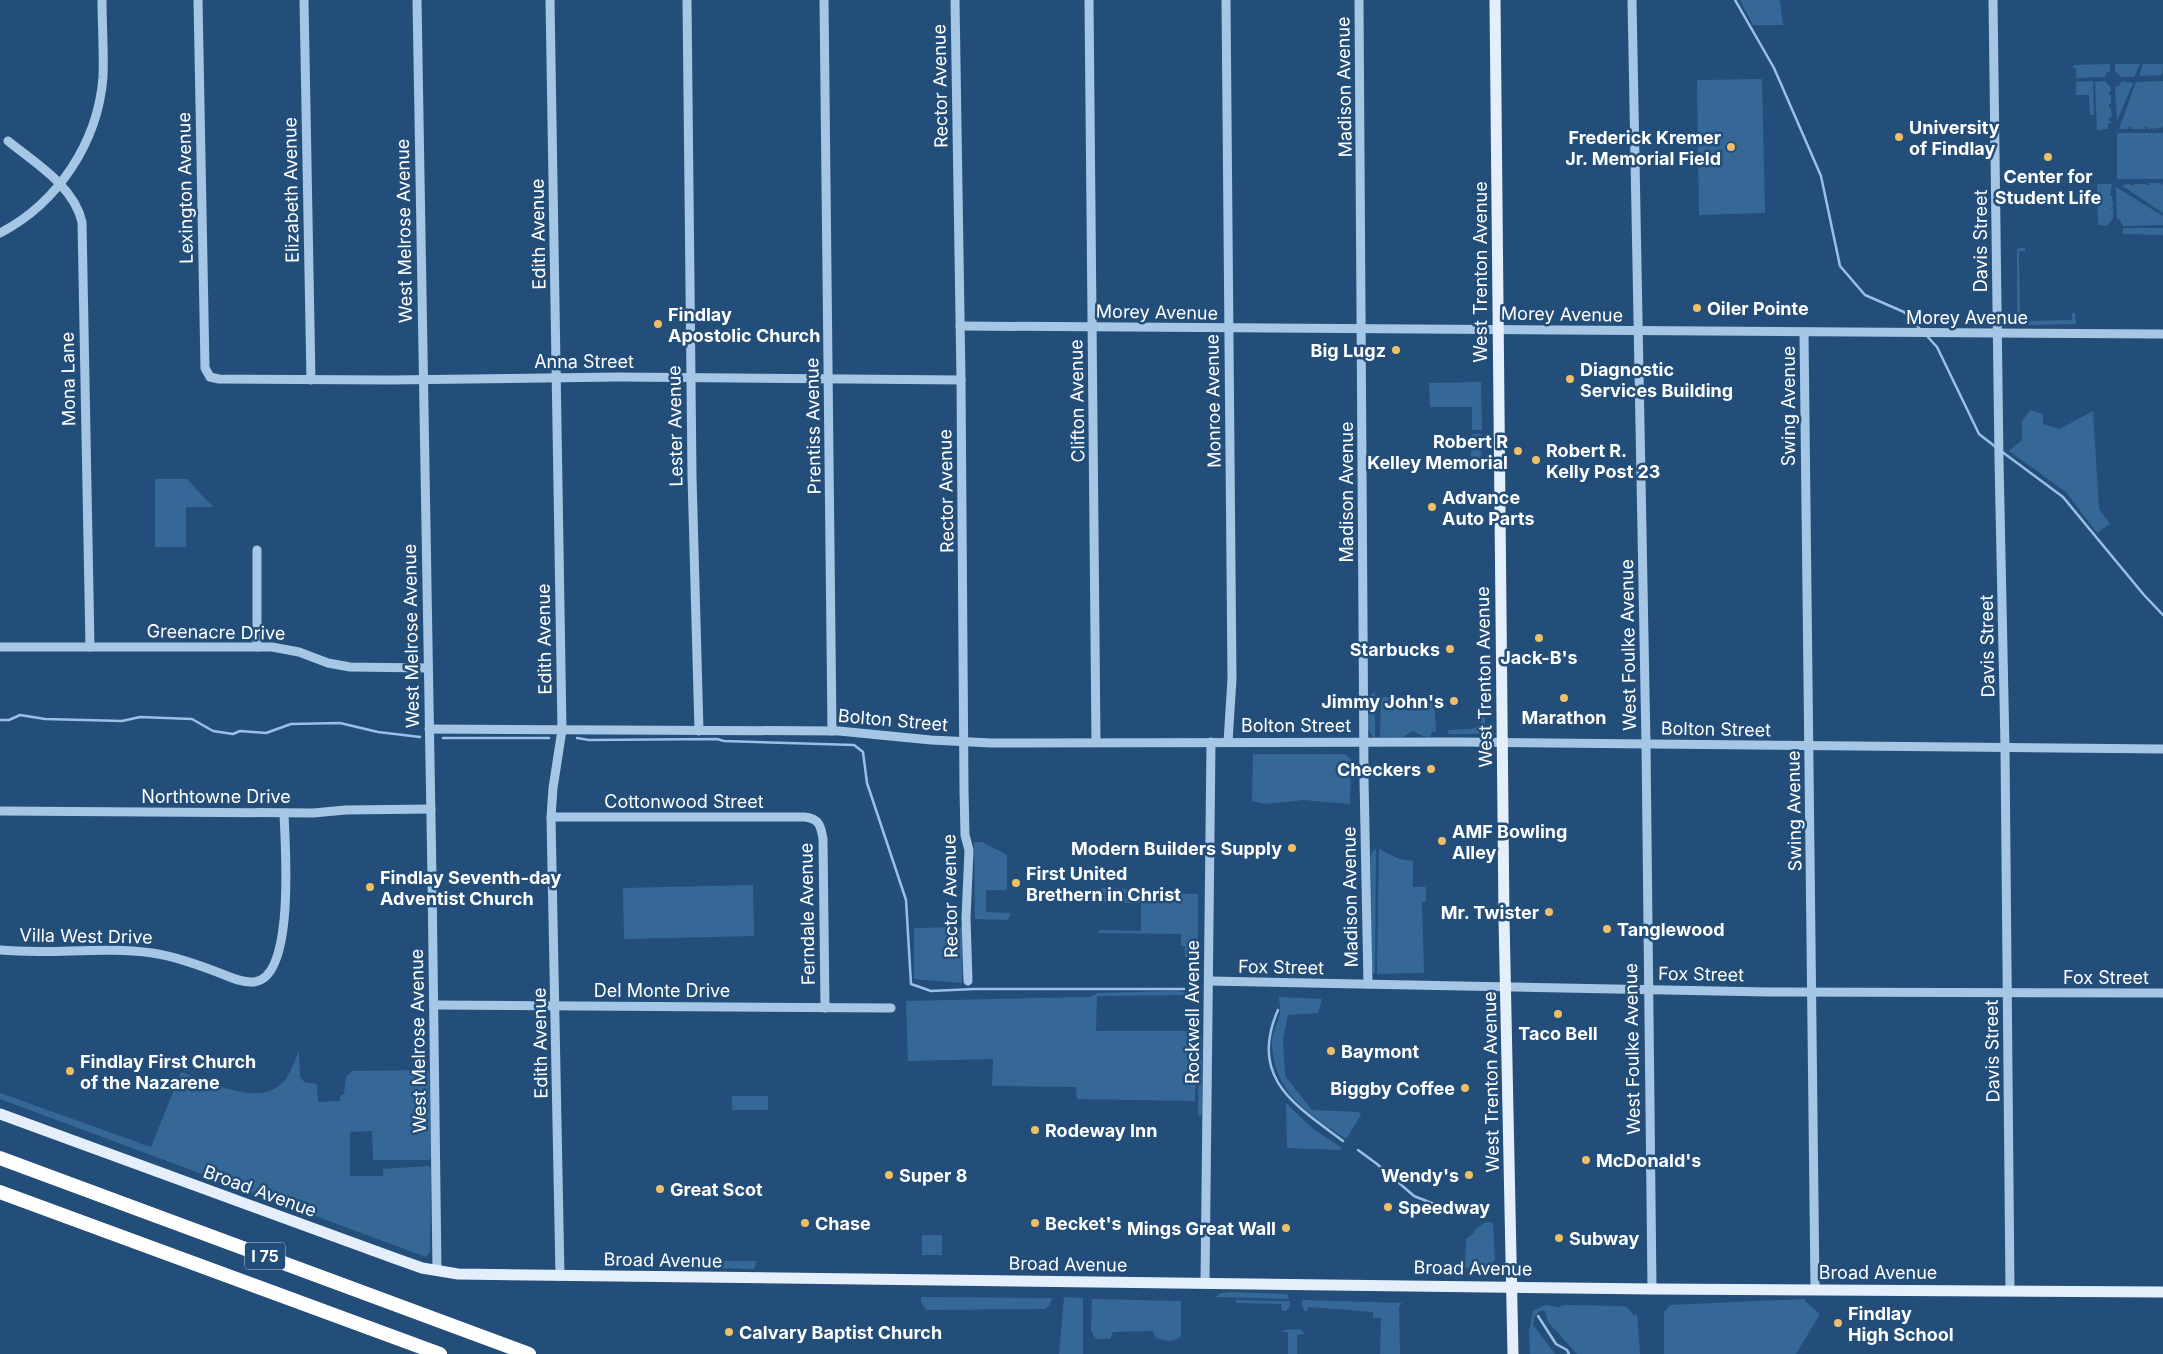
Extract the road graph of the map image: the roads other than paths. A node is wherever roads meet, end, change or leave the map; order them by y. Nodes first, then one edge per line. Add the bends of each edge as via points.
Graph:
1 (102, 0) edge
2 (198, 0) edge
3 (304, 0) edge
4 (417, 0) edge
5 (550, 0) edge
6 (687, 0) edge
7 (824, 0) edge
8 (955, 0) edge
9 (1089, 0) edge
10 (1226, 0) edge
11 (1359, 0) edge
12 (1495, 0) edge
13 (1632, 0) edge
14 (1993, 0) edge
15 (8, 141) dead end
16 (59, 184) junction
17 (0, 233) edge
18 (960, 326) junction
19 (1093, 327) junction
20 (1228, 328) junction
21 (1497, 328) junction
22 (1363, 329) junction
23 (1637, 331) junction
24 (1804, 332) junction
25 (1997, 333) junction
26 (2163, 334) edge
27 (208, 375) joint
28 (556, 378) junction
29 (691, 378) junction
30 (423, 379) junction
31 (311, 380) junction
32 (829, 380) junction
33 (961, 380) junction
34 (258, 550) dead end
35 (0, 647) edge
36 (90, 647) junction
37 (257, 647) junction
38 (428, 668) junction
39 (429, 729) junction
40 (562, 730) junction
41 (699, 731) junction
42 (832, 731) junction
43 (964, 742) junction
44 (1096, 742) junction
45 (1211, 742) junction
46 (1228, 742) junction
47 (1364, 742) junction
48 (1502, 742) junction
49 (1646, 744) junction
50 (1809, 746) junction
51 (2005, 747) junction
52 (2163, 749) edge
53 (431, 809) junction
54 (0, 811) edge
55 (284, 813) junction
56 (551, 817) junction
57 (816, 820) joint
58 (0, 950) edge
59 (968, 981) dead end
60 (1209, 982) junction
61 (1368, 984) junction
62 (1506, 987) junction
63 (1648, 990) junction
64 (1813, 992) junction
65 (2007, 993) junction
66 (2163, 993) edge
67 (434, 1005) junction
68 (555, 1006) junction
69 (825, 1008) junction
70 (891, 1008) dead end
71 (0, 1114) edge
72 (0, 1158) edge
73 (0, 1192) edge
74 (437, 1271) junction
75 (560, 1276) junction
76 (1205, 1283) junction
77 (1512, 1286) junction
78 (1652, 1289) junction
79 (1815, 1289) junction
80 (2010, 1291) junction
81 (2163, 1292) edge
82 (440, 1354) edge
83 (529, 1354) edge
84 (1513, 1354) edge

1 - 16 street via 103,64 97,110 83,148
2 - 27 street, Lexington Avenue via 203,329
3 - 31 street, Elizabeth Avenue
4 - 30 street, West Melrose Avenue
5 - 28 street, Edith Avenue
6 - 29 street, Lester Avenue
7 - 32 street, Prentiss Avenue
8 - 18 street, Rector Avenue
9 - 19 street, Clifton Avenue
10 - 20 street, Monroe Avenue
11 - 22 street, Madison Avenue
12 - 21 main road, West Trenton Avenue
13 - 23 street, West Foulke Avenue
14 - 25 street, Davis Street
15 - 16 street, Mona Lane
16 - 17 street via 29,214
16 - 36 street, Mona Lane via 75,204 82,222
18 - 19 street, Morey Avenue
18 - 33 street, Rector Avenue
19 - 20 street, Morey Avenue
19 - 44 street, Clifton Avenue
20 - 22 street, Morey Avenue
20 - 46 street, Monroe Avenue via 1232,684
21 - 22 street, Morey Avenue
21 - 23 street, Morey Avenue
21 - 48 main road, West Trenton Avenue
22 - 47 street, Madison Avenue
23 - 24 street, Morey Avenue
23 - 49 street, West Foulke Avenue
24 - 25 street, Morey Avenue
24 - 50 street, Swing Avenue
25 - 26 street, Morey Avenue
25 - 51 street, Davis Street
27 - 31 street, Anna Street via 220,379
28 - 29 street, Anna Street
28 - 30 street, Anna Street
28 - 40 street, Edith Avenue
29 - 32 street, Anna Street
29 - 41 street, Lester Avenue
30 - 31 street, Anna Street
30 - 38 street, West Melrose Avenue
32 - 33 street, Anna Street
32 - 42 street, Prentiss Avenue
33 - 43 street, Rector Avenue
34 - 37 street
35 - 36 street, Greenacre Drive
36 - 37 street, Greenacre Drive
37 - 38 street, Greenacre Drive via 299,652 350,667
38 - 39 street, West Melrose Avenue
39 - 40 street, Bolton Street
39 - 53 street, West Melrose Avenue
40 - 41 street, Bolton Street
40 - 56 street, Edith Avenue
41 - 42 street, Bolton Street
42 - 43 street, Bolton Street
43 - 44 street, Bolton Street
43 - 59 street, Rector Avenue via 965,835 969,850
44 - 45 street, Bolton Street
45 - 46 street, Bolton Street
45 - 60 street, Rockwell Avenue
46 - 47 street, Bolton Street
47 - 48 street, Bolton Street
47 - 61 street, Madison Avenue
48 - 49 street, Bolton Street
48 - 62 main road, West Trenton Avenue
49 - 50 street, Bolton Street
49 - 63 street, West Foulke Avenue
50 - 51 street, Bolton Street
50 - 64 street, Swing Avenue
51 - 52 street, Bolton Street
51 - 65 street, Davis Street
53 - 55 street, Northtowne Drive
53 - 67 street, West Melrose Avenue
54 - 55 street, Northtowne Drive
55 - 58 street, Villa West Drive via 283,936 274,968 260,981 240,980 177,958 151,953
56 - 57 street, Cottonwood Street via 804,817
56 - 68 street, Edith Avenue
57 - 69 street, Ferndale Avenue via 821,827 822,840
60 - 61 street, Fox Street
60 - 76 street, Rockwell Avenue
61 - 62 street, Fox Street
62 - 63 street, Fox Street
62 - 77 main road, West Trenton Avenue
63 - 64 street, Fox Street
63 - 78 street, West Foulke Avenue
64 - 65 street, Fox Street
64 - 79 street, Swing Avenue
65 - 66 street, Fox Street
65 - 80 street, Davis Street
67 - 68 street, Del Monte Drive
67 - 74 street, West Melrose Avenue
68 - 69 street, Del Monte Drive
68 - 75 street, Edith Avenue
69 - 70 street, Del Monte Drive
71 - 74 main road, Broad Avenue via 385,1255
72 - 83 highway, I 75
73 - 82 highway, I 75
74 - 75 main road, Broad Avenue via 485,1276
75 - 76 main road, Broad Avenue
76 - 77 main road, Broad Avenue
77 - 78 main road, Broad Avenue
77 - 84 main road, West Trenton Avenue
78 - 79 main road, Broad Avenue
79 - 80 main road, Broad Avenue
80 - 81 main road, Broad Avenue

